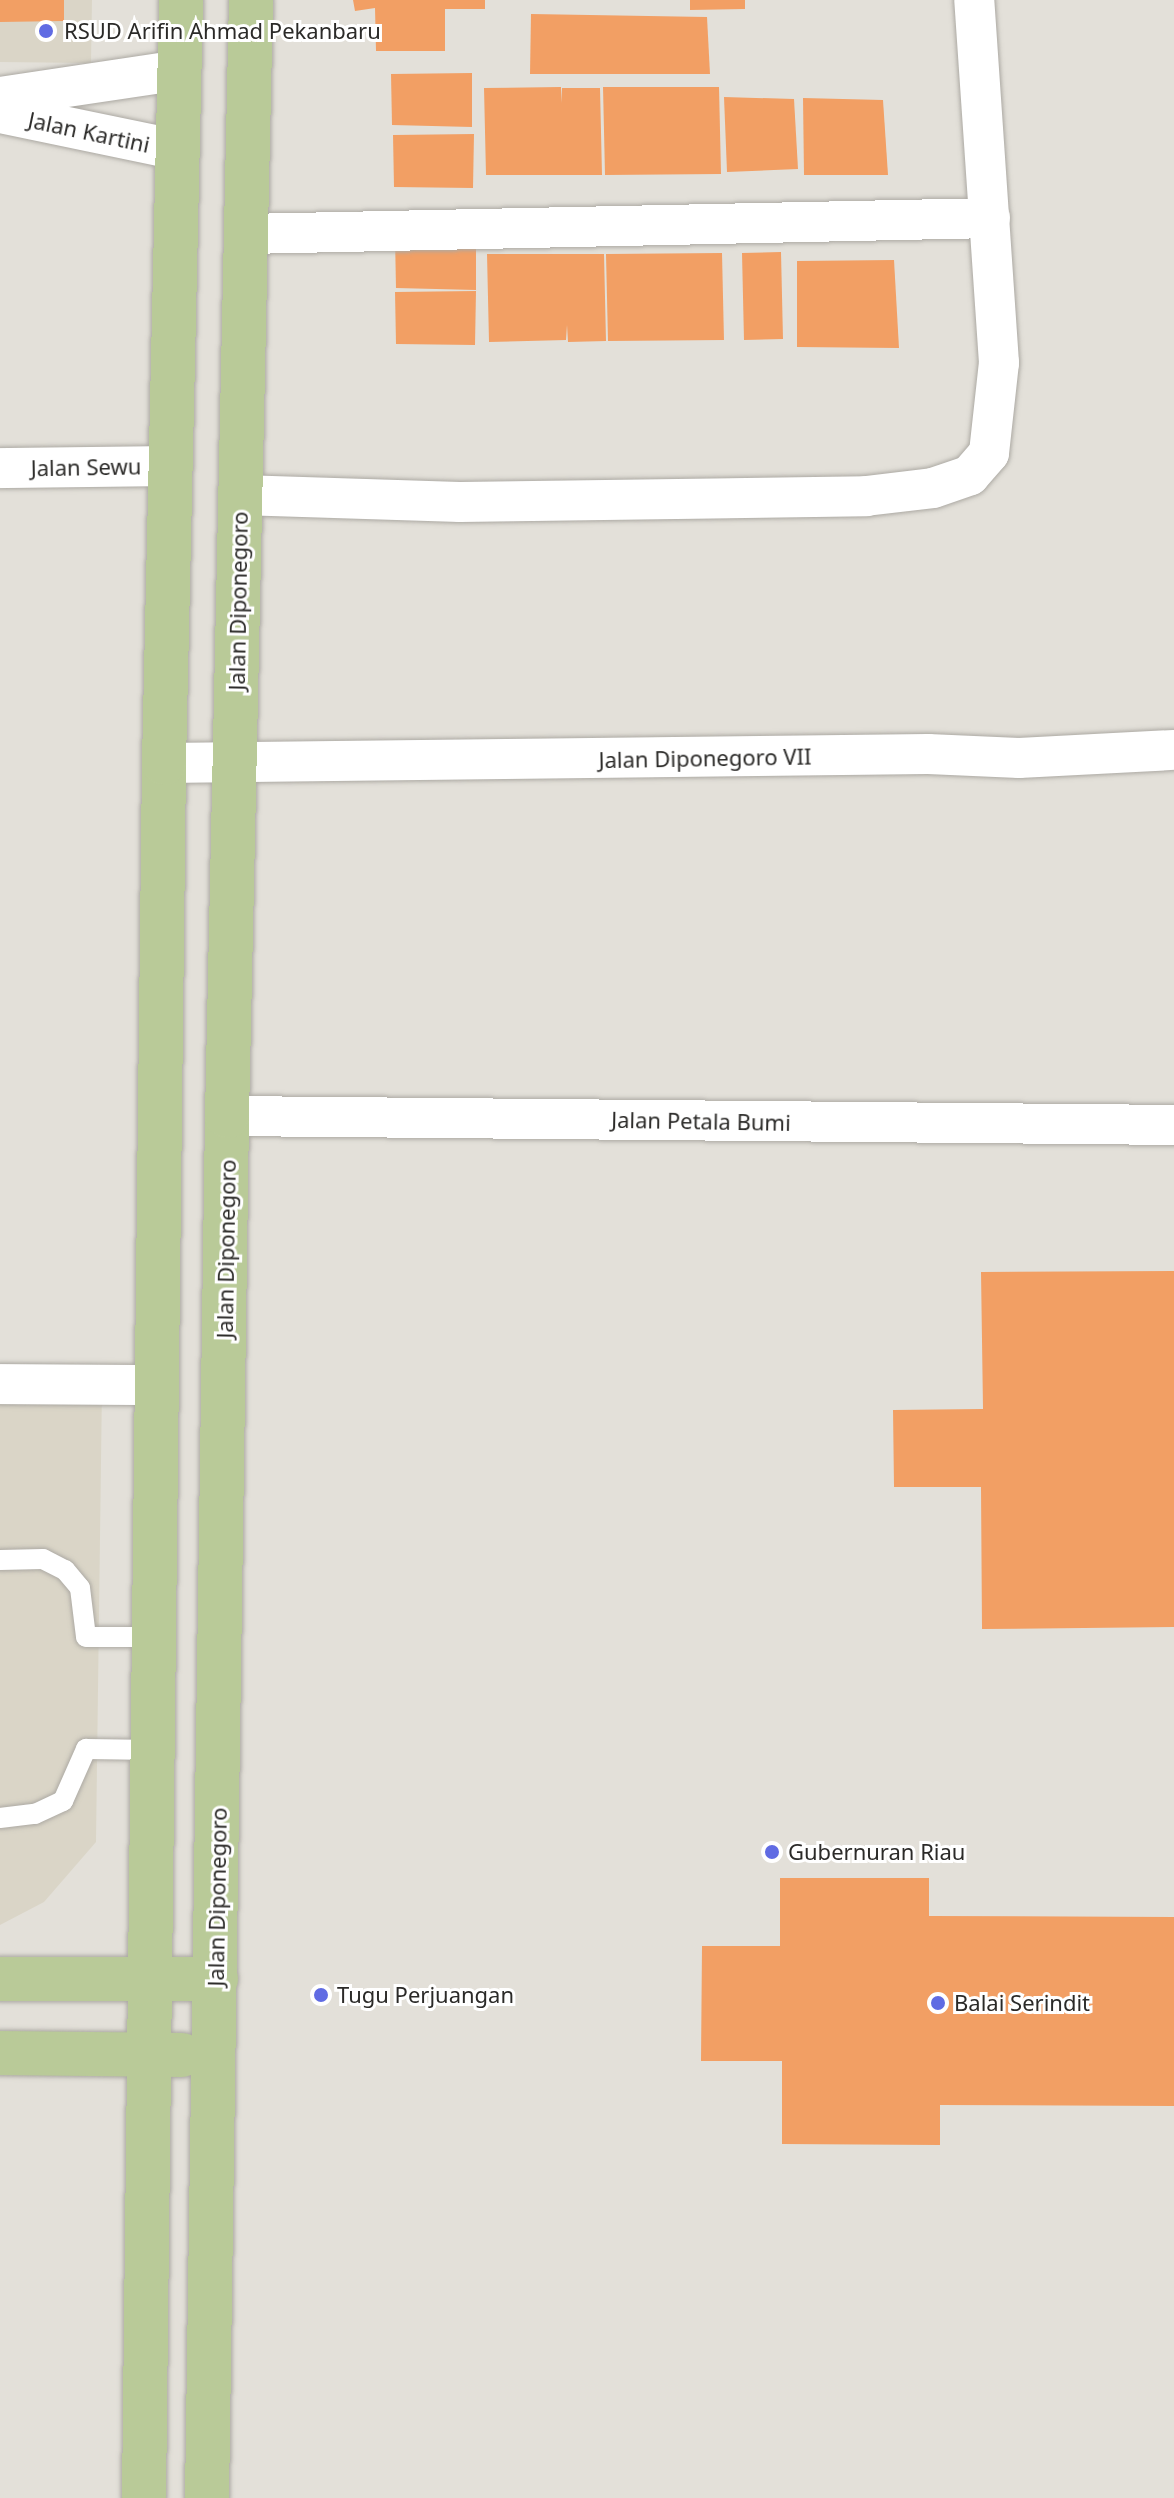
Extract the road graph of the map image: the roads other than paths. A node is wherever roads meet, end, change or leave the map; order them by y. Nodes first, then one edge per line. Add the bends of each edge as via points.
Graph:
1 (181, 0) edge
2 (251, 0) edge
3 (974, 0) edge
4 (180, 70) junction
5 (0, 97) edge
6 (0, 113) edge
7 (179, 150) junction
8 (990, 218) junction
9 (247, 234) junction
10 (172, 466) junction
11 (0, 468) edge
12 (240, 495) junction
13 (1174, 750) edge
14 (164, 763) junction
15 (235, 765) junction
16 (227, 1116) junction
17 (1174, 1125) edge
18 (0, 1384) edge
19 (156, 1385) junction
20 (0, 1560) edge
21 (156, 1637) junction
22 (156, 1750) junction
23 (0, 1818) edge
24 (150, 1978) junction
25 (0, 1979) edge
26 (216, 1979) junction
27 (0, 2053) edge
28 (151, 2054) junction
29 (214, 2055) junction
30 (144, 2498) edge
31 (207, 2498) edge

1 - 4 main road
2 - 9 main road, Jalan Diponegoro
3 - 8 street
4 - 5 street, Jalan Kartini
4 - 7 main road
6 - 7 street, Jalan Kartini
7 - 10 main road
8 - 9 street
8 - 12 street via 997,416 989,453 970,475 933,488 866,496 460,502
9 - 12 main road, Jalan Diponegoro
10 - 11 street, Jalan Sewu
10 - 14 main road
12 - 15 main road, Jalan Diponegoro
13 - 15 street, Jalan Diponegoro VII via 1019,758 928,754
14 - 15 street, Jalan Diponegoro VII
14 - 19 main road
15 - 16 main road, Jalan Diponegoro
16 - 17 street, Jalan Petala Bumi
16 - 26 main road, Jalan Diponegoro
18 - 19 street
19 - 21 main road
20 - 21 lane via 43,1559 65,1570 80,1588 86,1637
21 - 22 main road
22 - 23 lane via 86,1749 63,1801 35,1814
22 - 24 main road
24 - 25 main road
24 - 26 main road
24 - 28 main road
26 - 29 main road, Jalan Diponegoro
27 - 28 main road
28 - 29 main road
28 - 30 main road
29 - 31 main road, Jalan Diponegoro

